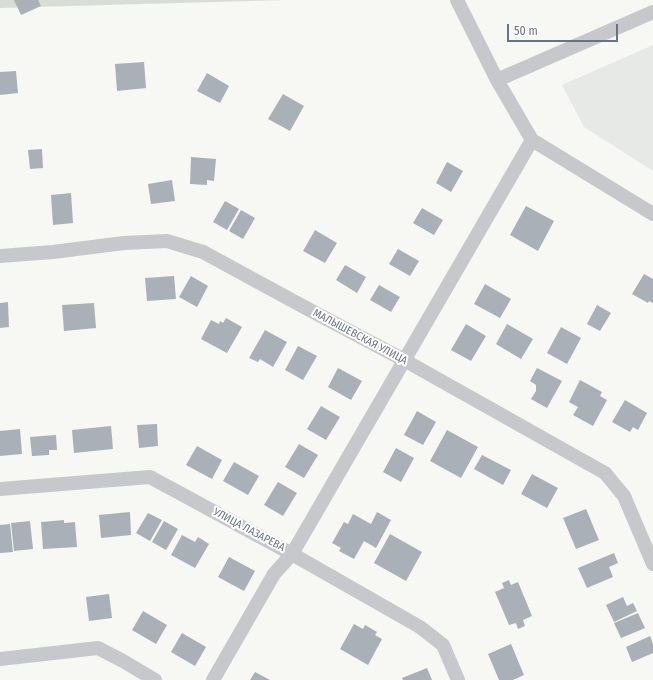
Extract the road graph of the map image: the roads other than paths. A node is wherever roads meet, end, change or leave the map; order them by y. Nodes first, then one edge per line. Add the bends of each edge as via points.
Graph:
1 (457, 0) edge
2 (653, 12) edge
3 (497, 80) junction
4 (532, 140) junction
5 (653, 214) edge
6 (0, 256) edge
7 (404, 360) junction
8 (0, 489) edge
9 (292, 554) junction
10 (653, 564) edge
11 (0, 659) edge
12 (155, 680) edge
13 (212, 680) edge
14 (458, 680) edge

1 - 3 street
2 - 3 street
3 - 4 street
4 - 5 street
4 - 7 street
6 - 7 street, МАЛЫШЕВСКАЯ УЛИЦА via 167,241 203,252
7 - 9 street
7 - 10 street, МАЛЫШЕВСКАЯ УЛИЦА via 605,473 624,496
8 - 9 street, УЛИЦА ЛАЗАРЕВА via 150,477
9 - 13 street via 274,574
9 - 14 street, УЛИЦА ЛАЗАРЕВА via 420,627 443,645
11 - 12 street via 98,648

